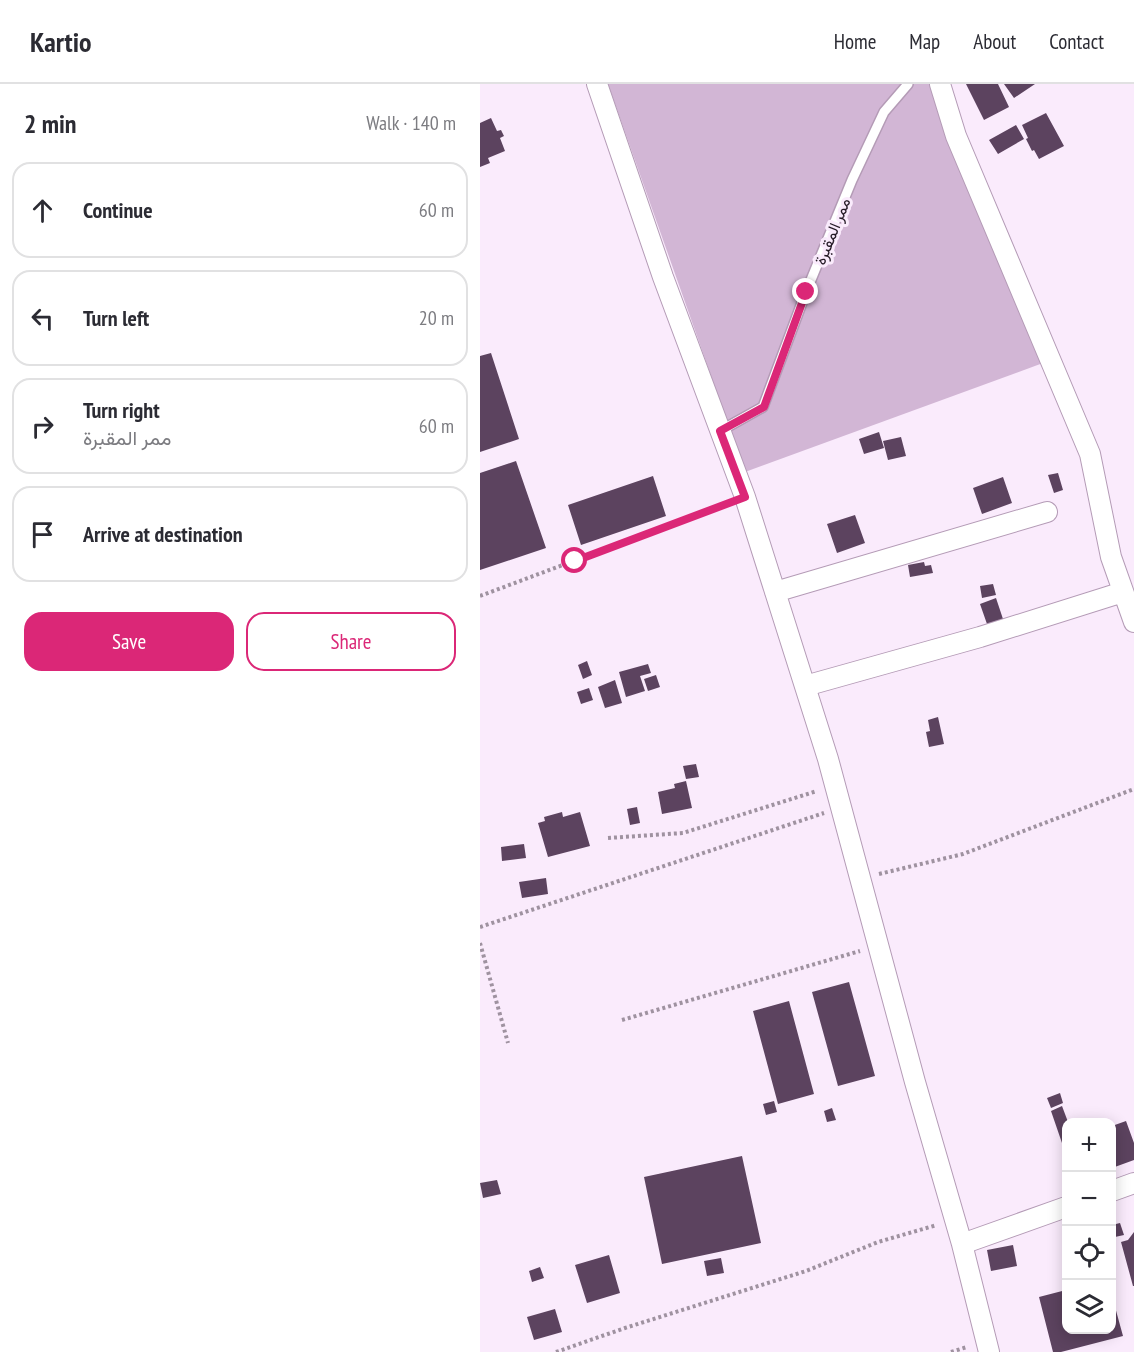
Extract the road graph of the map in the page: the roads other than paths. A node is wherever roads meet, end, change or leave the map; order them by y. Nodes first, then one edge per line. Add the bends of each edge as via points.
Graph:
1 (597, 84) edge
2 (908, 84) edge
3 (940, 84) edge
4 (720, 431) junction
5 (1047, 512) dead end
6 (775, 592) junction
7 (1124, 592) junction
8 (1134, 622) edge
9 (805, 686) junction
10 (1134, 1183) edge
11 (1116, 1190) edge
12 (1062, 1208) edge
13 (962, 1244) junction
14 (988, 1352) edge

1 - 4 street
2 - 4 lane, ممر المقبرة via 885,112 852,180 764,407
3 - 7 street via 956,136 1090,454 1111,557
4 - 6 street
5 - 6 street
6 - 9 street
7 - 8 street
7 - 9 street via 980,638
9 - 13 street
10 - 11 street
12 - 13 street
13 - 14 street

